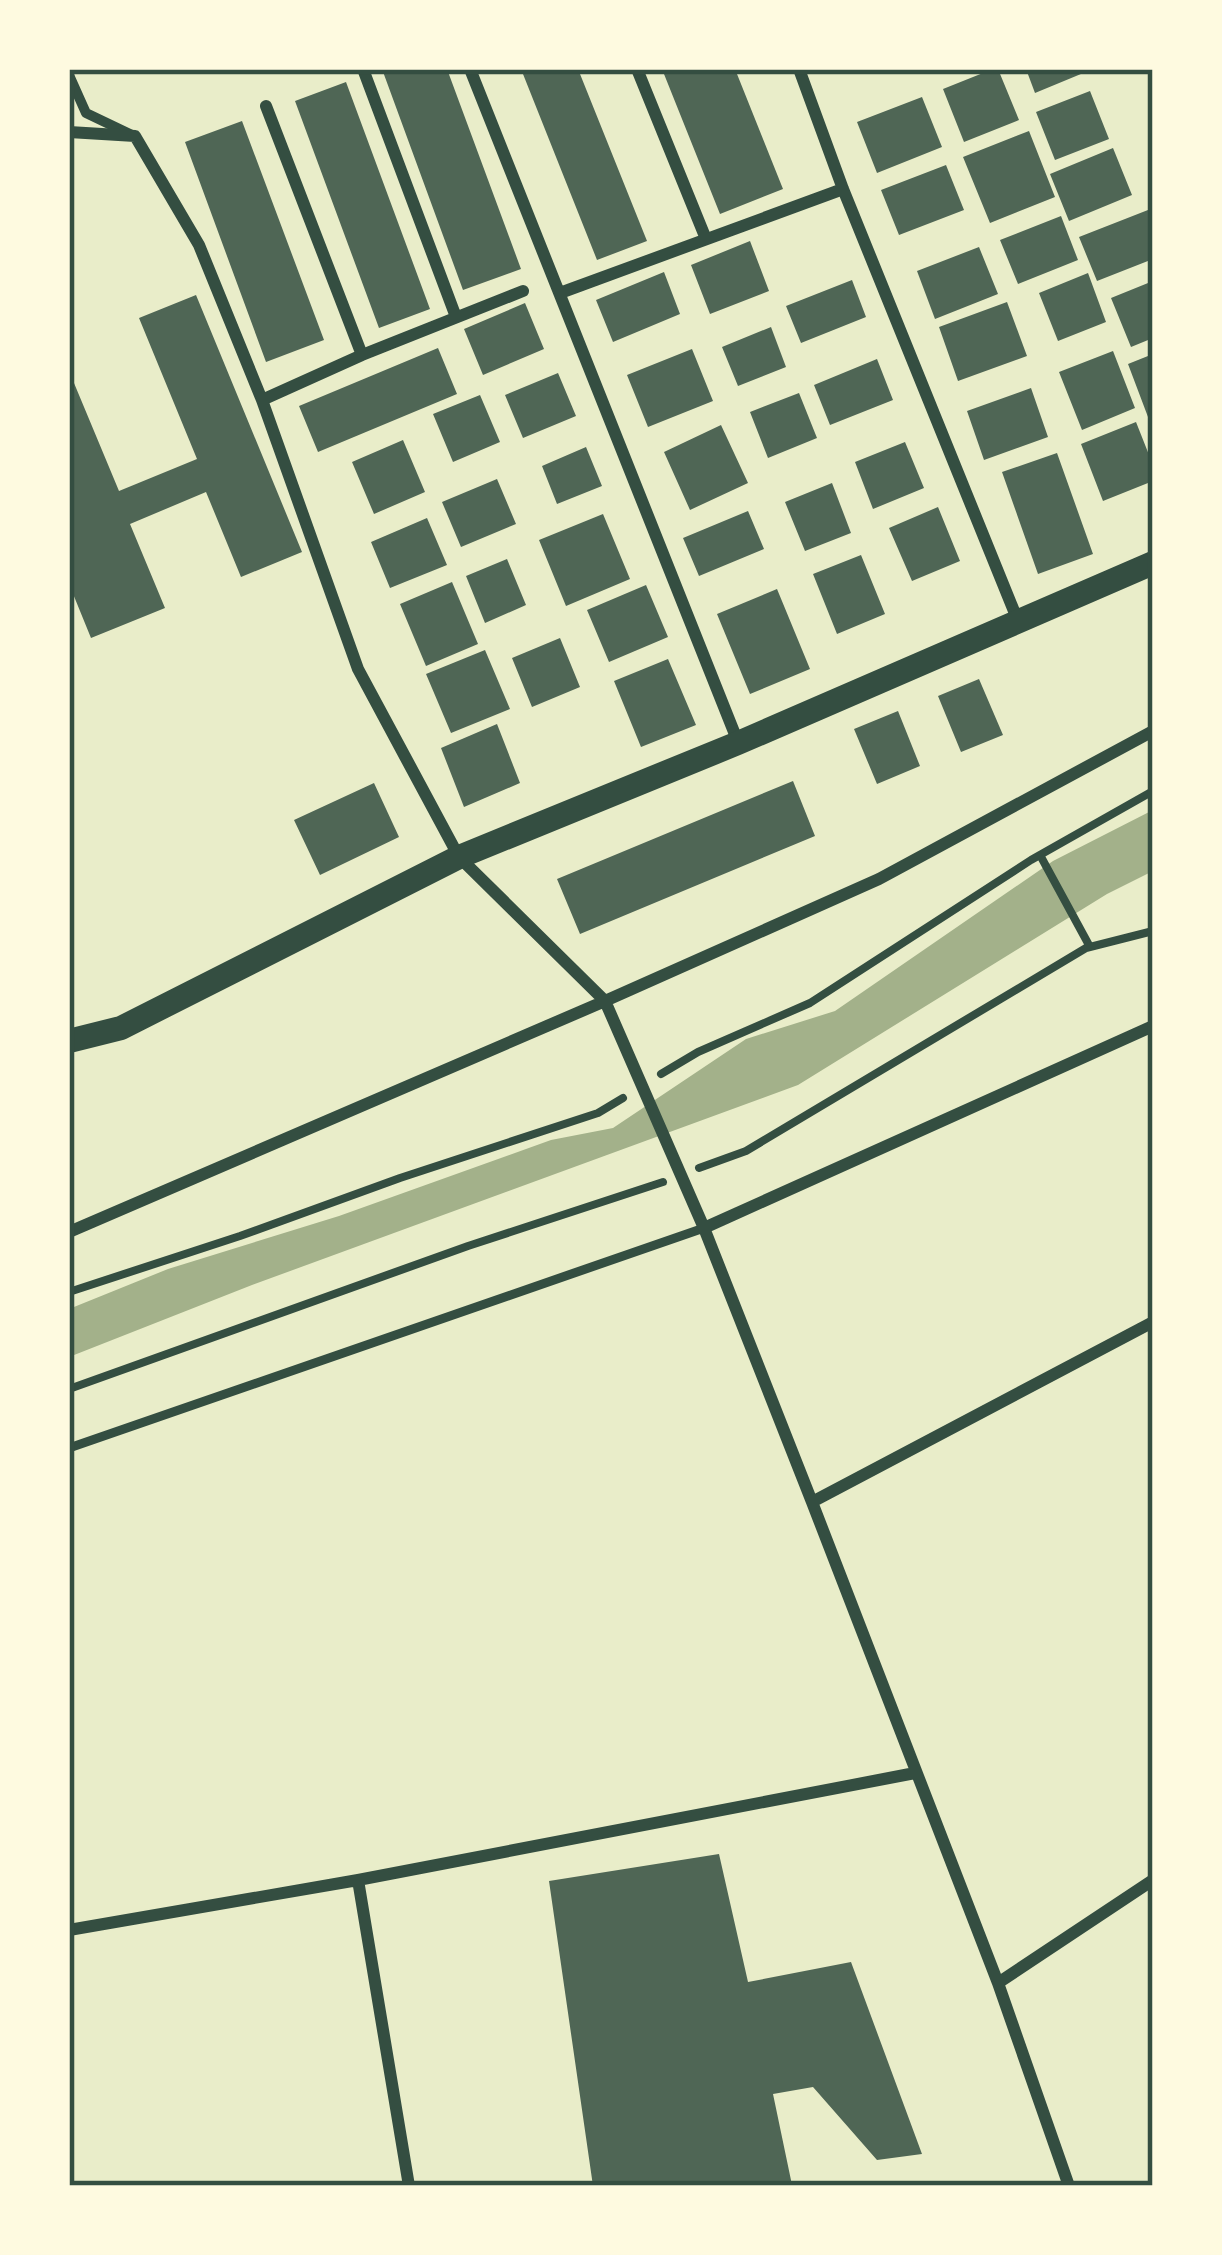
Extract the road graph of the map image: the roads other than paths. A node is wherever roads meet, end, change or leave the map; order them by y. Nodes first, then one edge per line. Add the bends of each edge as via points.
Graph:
1 (363, 69) edge
2 (470, 69) edge
3 (638, 69) edge
4 (799, 69) edge
5 (69, 75) edge
6 (266, 106) dead end
7 (69, 132) edge
8 (135, 136) junction
9 (843, 189) junction
10 (706, 239) junction
11 (523, 291) dead end
12 (560, 293) junction
13 (456, 317) junction
14 (362, 355) junction
15 (262, 400) junction
16 (1153, 563) edge
17 (1018, 622) junction
18 (1153, 731) edge
19 (738, 743) junction
20 (459, 857) junction
21 (604, 1001) junction
22 (1153, 1026) edge
23 (69, 1041) edge
24 (704, 1228) junction
25 (69, 1232) edge
26 (1153, 1322) edge
27 (69, 1448) edge
28 (812, 1502) junction
29 (915, 1773) junction
30 (358, 1880) junction
31 (1153, 1880) edge
32 (69, 1930) edge
33 (998, 1983) junction
34 (409, 2186) edge
35 (1069, 2186) edge

1 - 13 street
2 - 12 street
3 - 10 street
4 - 9 street
5 - 8 street via 86,112
6 - 14 street
7 - 8 street
8 - 15 street via 200,245
9 - 10 street
9 - 17 street
10 - 12 street
11 - 13 street
12 - 19 street
13 - 14 street
14 - 15 street
15 - 20 street via 358,669
16 - 17 main road
17 - 19 main road
18 - 21 street via 879,879
19 - 20 main road
20 - 21 street
20 - 23 main road via 121,1028
21 - 24 street
21 - 25 street
22 - 24 street
24 - 27 lane
24 - 28 street
26 - 28 street
28 - 29 street
29 - 30 street
29 - 33 street
30 - 32 street
30 - 34 street
31 - 33 street
33 - 35 street

